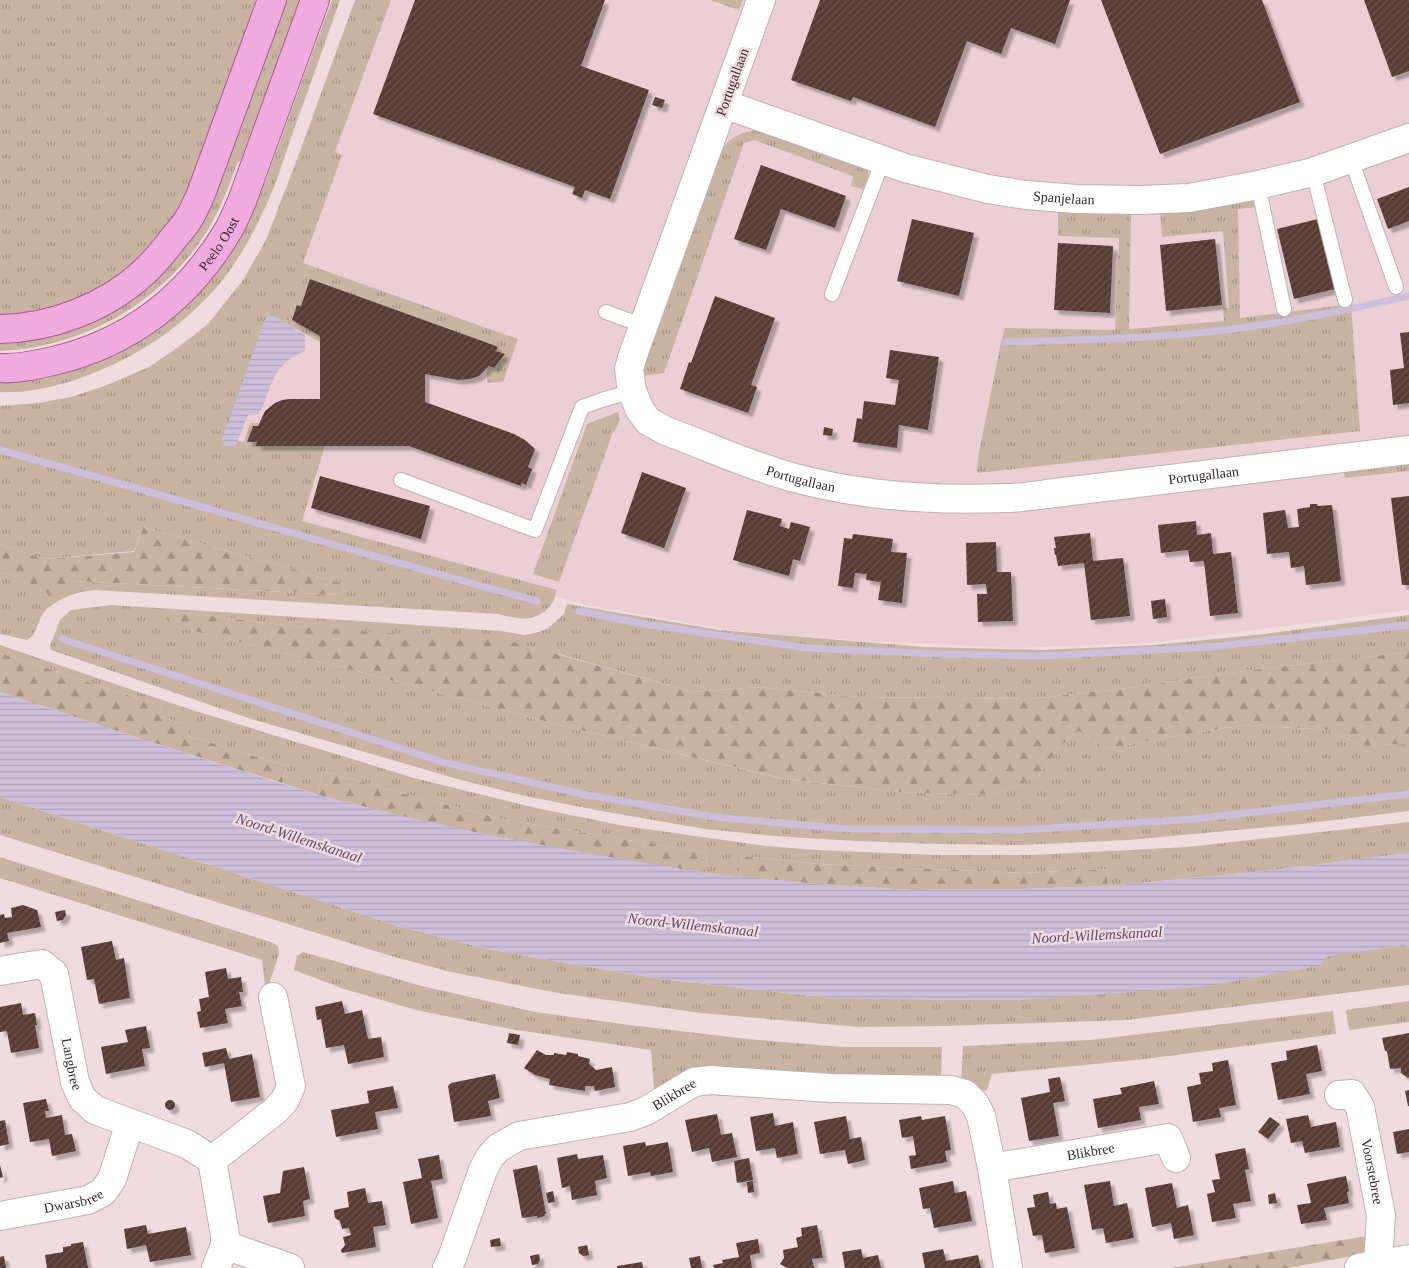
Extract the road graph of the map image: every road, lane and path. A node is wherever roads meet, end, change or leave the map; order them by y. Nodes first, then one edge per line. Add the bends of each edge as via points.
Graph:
1 (272, 0) edge
2 (315, 0) edge
3 (761, 0) edge
4 (724, 104) junction
5 (1408, 140) edge
6 (1351, 159) junction
7 (883, 160) junction
8 (1313, 172) junction
9 (1258, 185) junction
10 (1396, 287) dead end
11 (832, 294) dead end
12 (1345, 300) dead end
13 (1284, 308) dead end
14 (606, 312) dead end
15 (644, 326) junction
16 (0, 330) edge
17 (0, 368) edge
18 (632, 391) junction
19 (1409, 450) edge
20 (401, 480) dead end
21 (0, 971) edge
22 (273, 998) dead end
23 (1338, 1095) dead end
24 (130, 1123) junction
25 (1176, 1158) dead end
26 (212, 1160) junction
27 (992, 1168) junction
28 (0, 1216) edge
29 (220, 1256) edge
30 (1409, 1259) edge
31 (1369, 1266) edge
32 (290, 1268) edge
33 (447, 1268) edge
34 (1008, 1268) edge

1 - 16 main road via 201,194 189,219 161,255 122,289 74,315
2 - 17 main road, Peelo Oost via 242,201 230,227 188,284 130,332 103,345 44,363
3 - 4 street, Portugallaan
4 - 7 street, Spanjelaan
4 - 15 street, Portugallaan
5 - 6 street, Spanjelaan
6 - 8 street, Spanjelaan
6 - 10 lane
7 - 9 street, Spanjelaan via 988,189 1076,199 1189,198
7 - 11 lane
8 - 9 street, Spanjelaan
8 - 12 lane
9 - 13 lane
14 - 15 lane
15 - 18 street, Portugallaan via 629,369
18 - 19 street, Portugallaan via 648,420 666,431 791,477 916,498 1017,497
18 - 20 lane via 582,407 534,530
21 - 24 street, Langbree via 42,964 54,974 75,1082 82,1098 96,1110
22 - 26 street via 291,1086 275,1111
23 - 31 street, Voorstebree via 1352,1094 1360,1107 1381,1216
24 - 26 street, Langbree via 186,1144
24 - 28 street, Dwarsbree via 112,1179 103,1192 88,1200
25 - 27 street, Blikbree via 1168,1138
26 - 29 street via 224,1225
27 - 33 street, Blikbree via 981,1116 975,1104 959,1091 831,1088 710,1080 694,1082 630,1117 519,1136 498,1148 483,1170
27 - 34 street, Blikbree
29 - 32 street
30 - 31 street, Voorstebree

